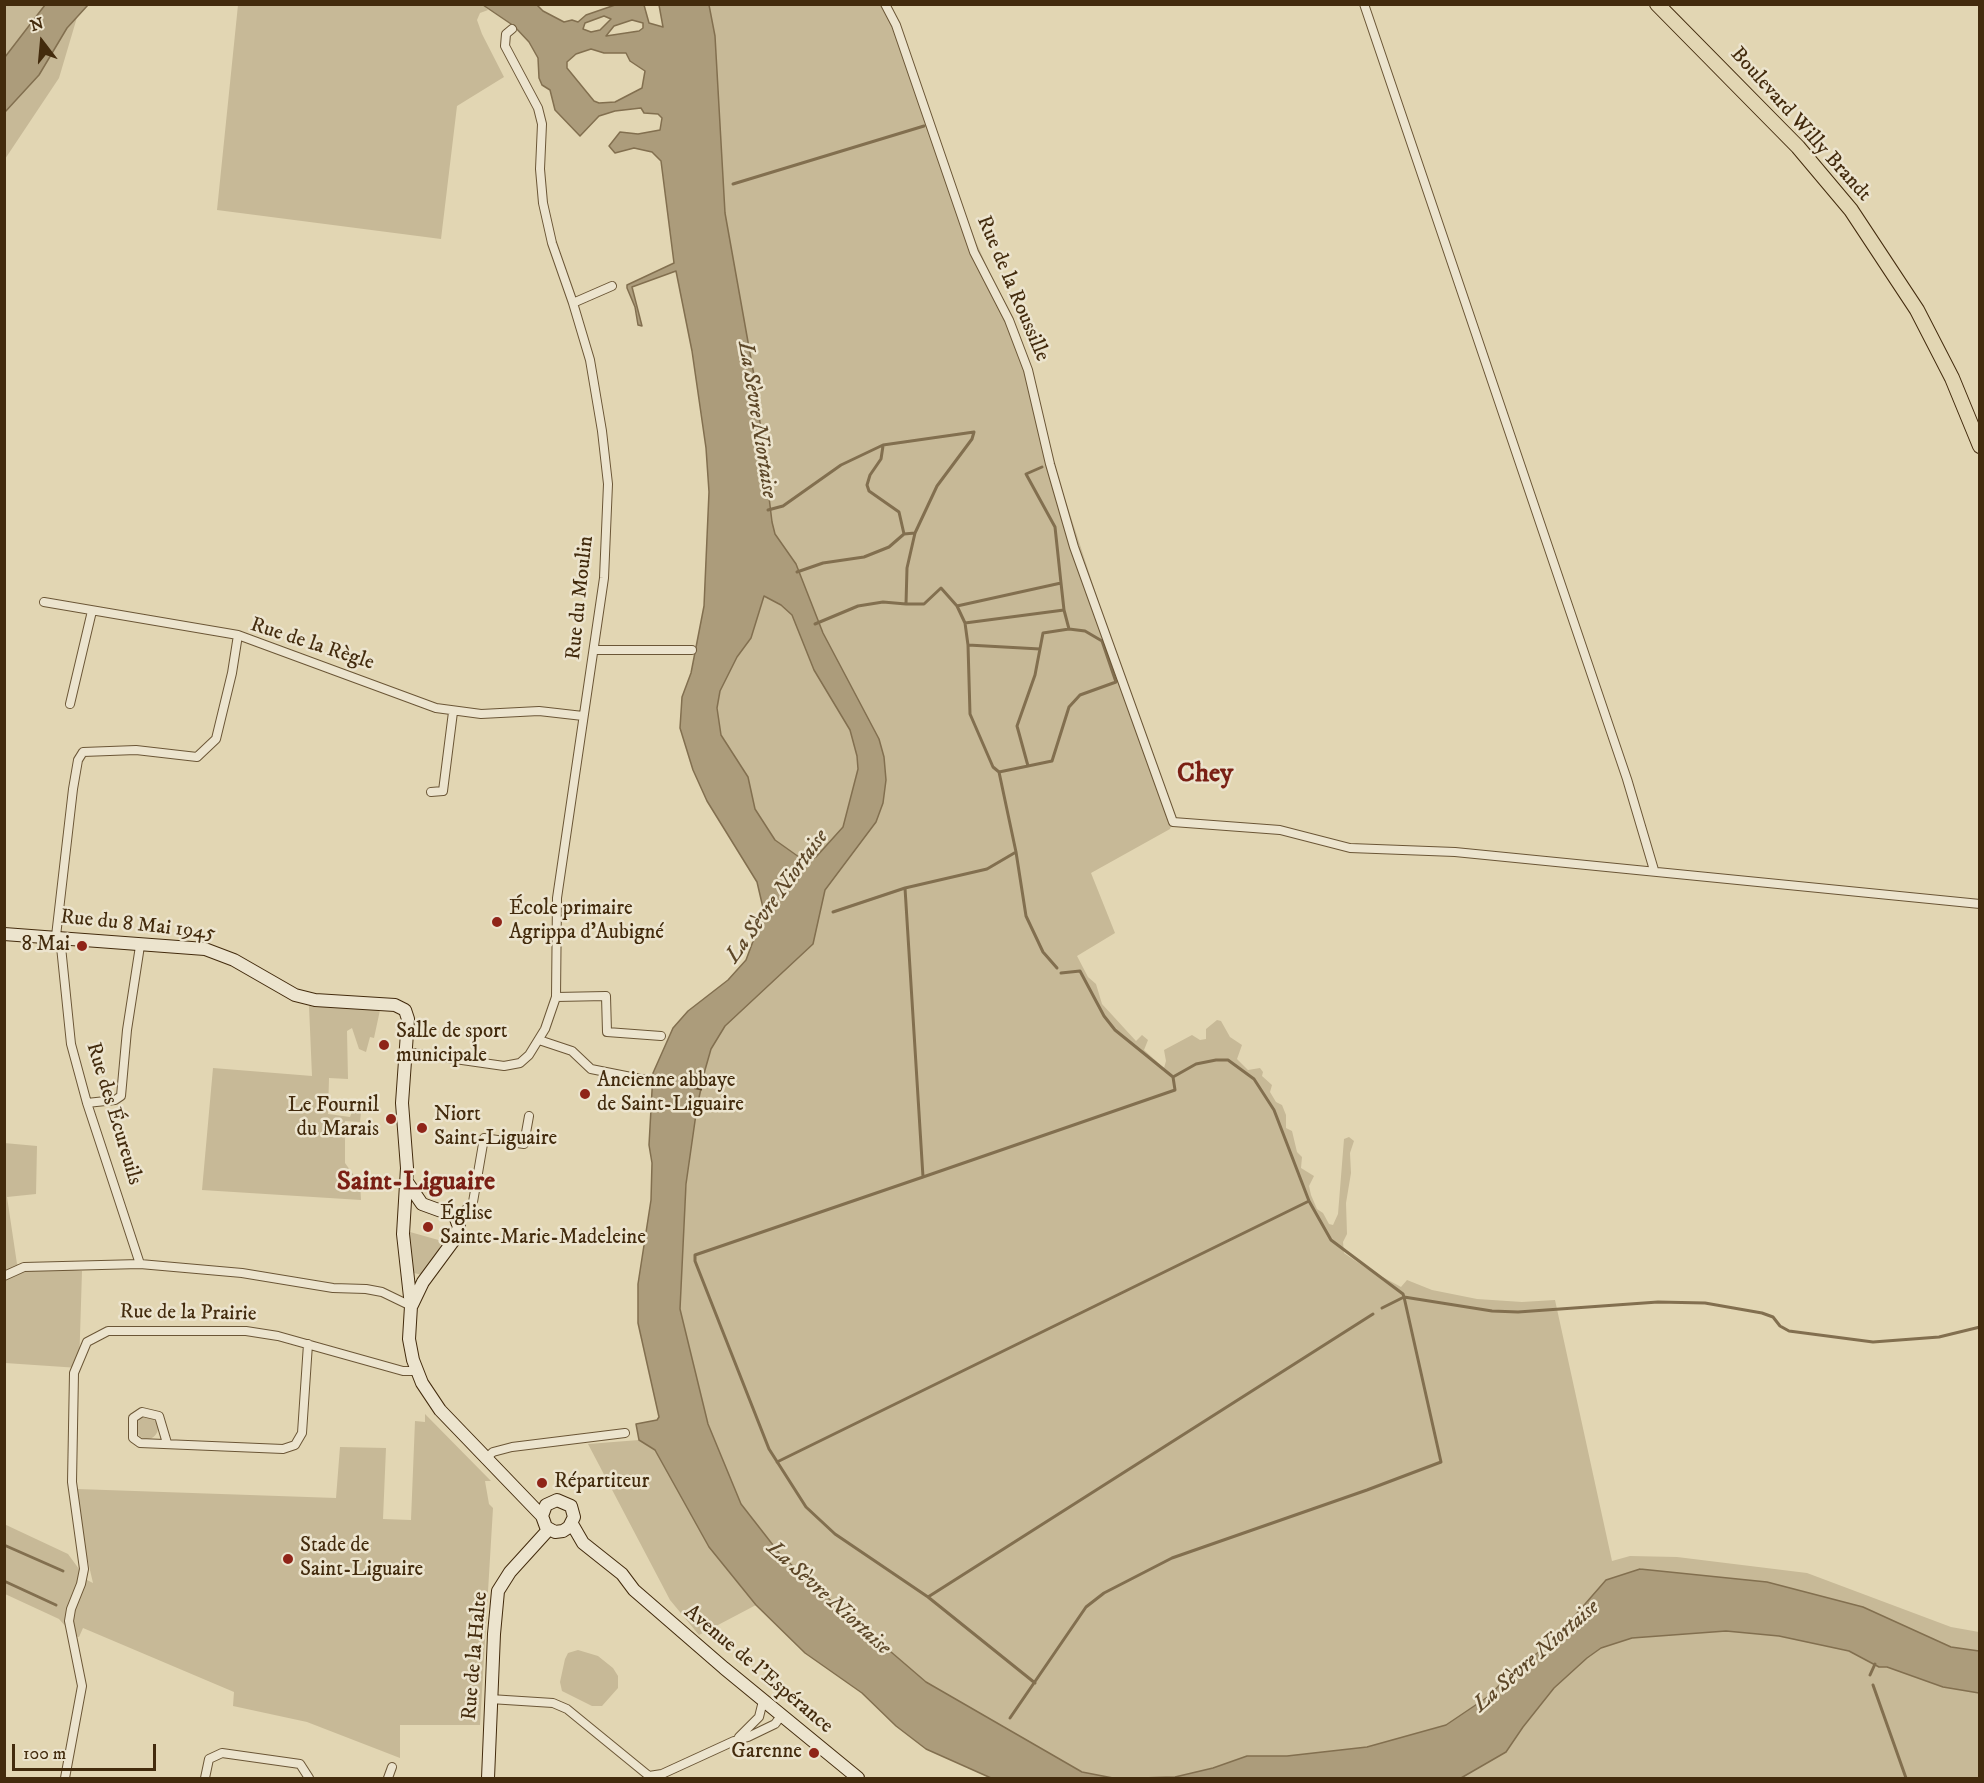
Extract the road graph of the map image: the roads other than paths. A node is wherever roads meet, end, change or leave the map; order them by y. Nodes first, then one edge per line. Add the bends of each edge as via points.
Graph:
1 (885, 4) edge
2 (1364, 4) edge
3 (1657, 4) edge
4 (512, 29) dead end
5 (612, 286) dead end
6 (573, 303) junction
7 (1980, 446) edge
8 (44, 602) dead end
9 (92, 611) junction
10 (238, 635) junction
11 (595, 650) junction
12 (692, 650) dead end
13 (70, 704) dead end
14 (453, 712) junction
15 (583, 716) junction
16 (431, 792) dead end
17 (1654, 870) junction
18 (1980, 904) edge
19 (4, 933) edge
20 (58, 936) junction
21 (140, 946) junction
22 (556, 997) junction
23 (661, 1036) dead end
24 (539, 1040) junction
25 (406, 1052) junction
26 (651, 1081) dead end
27 (87, 1103) junction
28 (529, 1116) dead end
29 (406, 1182) junction
30 (422, 1204) junction
31 (404, 1211) junction
32 (457, 1219) junction
33 (140, 1264) junction
34 (4, 1276) edge
35 (407, 1278) junction
36 (423, 1282) junction
37 (411, 1306) junction
38 (308, 1344) junction
39 (416, 1371) junction
40 (625, 1433) dead end
41 (167, 1443) junction
42 (485, 1459) junction
43 (518, 1491) junction
44 (553, 1500) junction
45 (542, 1516) junction
46 (572, 1524) junction
47 (554, 1531) junction
48 (634, 1590) junction
49 (490, 1699) junction
50 (763, 1701) junction
51 (781, 1716) junction
52 (734, 1741) junction
53 (392, 1767) dead end
54 (488, 1774) edge
55 (856, 1778) edge
56 (65, 1779) edge
57 (205, 1779) edge
58 (309, 1779) edge
59 (388, 1779) edge

1 - 17 street, Rue de la Roussille via 896,25 974,252 1009,320 1028,370 1071,536 1173,822 1280,830 1350,848 1455,852
2 - 17 street via 1627,779
3 - 7 main road, Boulevard Willy Brandt via 1798,147 1858,219 1926,325
4 - 6 street, Rue du Moulin via 504,39 505,46 538,108 542,124 543,203
5 - 6 street
6 - 11 street, Rue du Moulin via 590,360 606,462 604,578
8 - 9 street
9 - 10 street
9 - 13 street
10 - 14 street, Rue de la Règle
10 - 20 street, Rue de la Règle via 216,740 197,757 136,750 82,752 73,789
11 - 12 street
11 - 15 street, Rue du Moulin
14 - 15 street, Rue de la Règle via 539,711
14 - 16 street via 443,791
15 - 22 street, Rue du Moulin via 554,921
17 - 18 street
19 - 20 street, Rue du 8 Mai 1945
20 - 21 street, Rue du 8 Mai 1945
20 - 27 street, Rue des Écureuils via 69,1032
21 - 25 street, Rue du 8 Mai 1945 via 216,952 285,991 308,999 400,1007 408,1019
21 - 27 street via 121,1096
22 - 23 street via 606,996 607,1032
22 - 24 street, Rue du Moulin
24 - 25 street, Rue du Moulin via 520,1063 504,1066
24 - 26 street via 572,1051 591,1069
25 - 29 street, Rue du 8 Mai 1945 via 402,1102
27 - 33 street, Rue des Écureuils
28 - 32 street via 524,1144 484,1138 473,1202
29 - 30 street
29 - 31 street, Rue du 8 Mai 1945
30 - 31 street via 412,1204
30 - 32 street
31 - 35 street, Rue du 8 Mai 1945
32 - 36 street via 456,1235
33 - 34 street via 24,1267
33 - 37 street via 366,1289
35 - 36 street via 412,1283
35 - 37 street, Rue du 8 Mai 1945
36 - 37 street
37 - 39 street via 409,1340
38 - 39 street, Rue de la Prairie via 403,1371
38 - 41 street via 302,1433 295,1445 283,1449
38 - 56 street, Rue de la Prairie via 262,1333 218,1330 108,1331 87,1342 73,1380 73,1500 84,1569 69,1621 82,1686
39 - 42 street via 434,1402
40 - 42 street via 512,1447 493,1452
41 - 41 street via 135,1441 135,1415 142,1412 159,1416
42 - 43 street
43 - 44 street
43 - 45 street
44 - 45 street
44 - 46 street via 571,1506
45 - 47 street
46 - 47 street
46 - 48 street, Avenue de l'Espérance via 583,1543 622,1574
47 - 48 street, Avenue de l'Espérance
47 - 49 street, Rue de la Halte via 510,1572 498,1591
48 - 50 street, Avenue de l'Espérance
49 - 52 street via 553,1703 567,1709 649,1776 662,1774
49 - 54 street, Rue de la Halte
50 - 51 street, Avenue de l'Espérance
50 - 52 street via 759,1717
51 - 52 street via 766,1728
51 - 55 street, Avenue de l'Espérance
53 - 59 street
57 - 58 street via 209,1759 222,1753 300,1764

